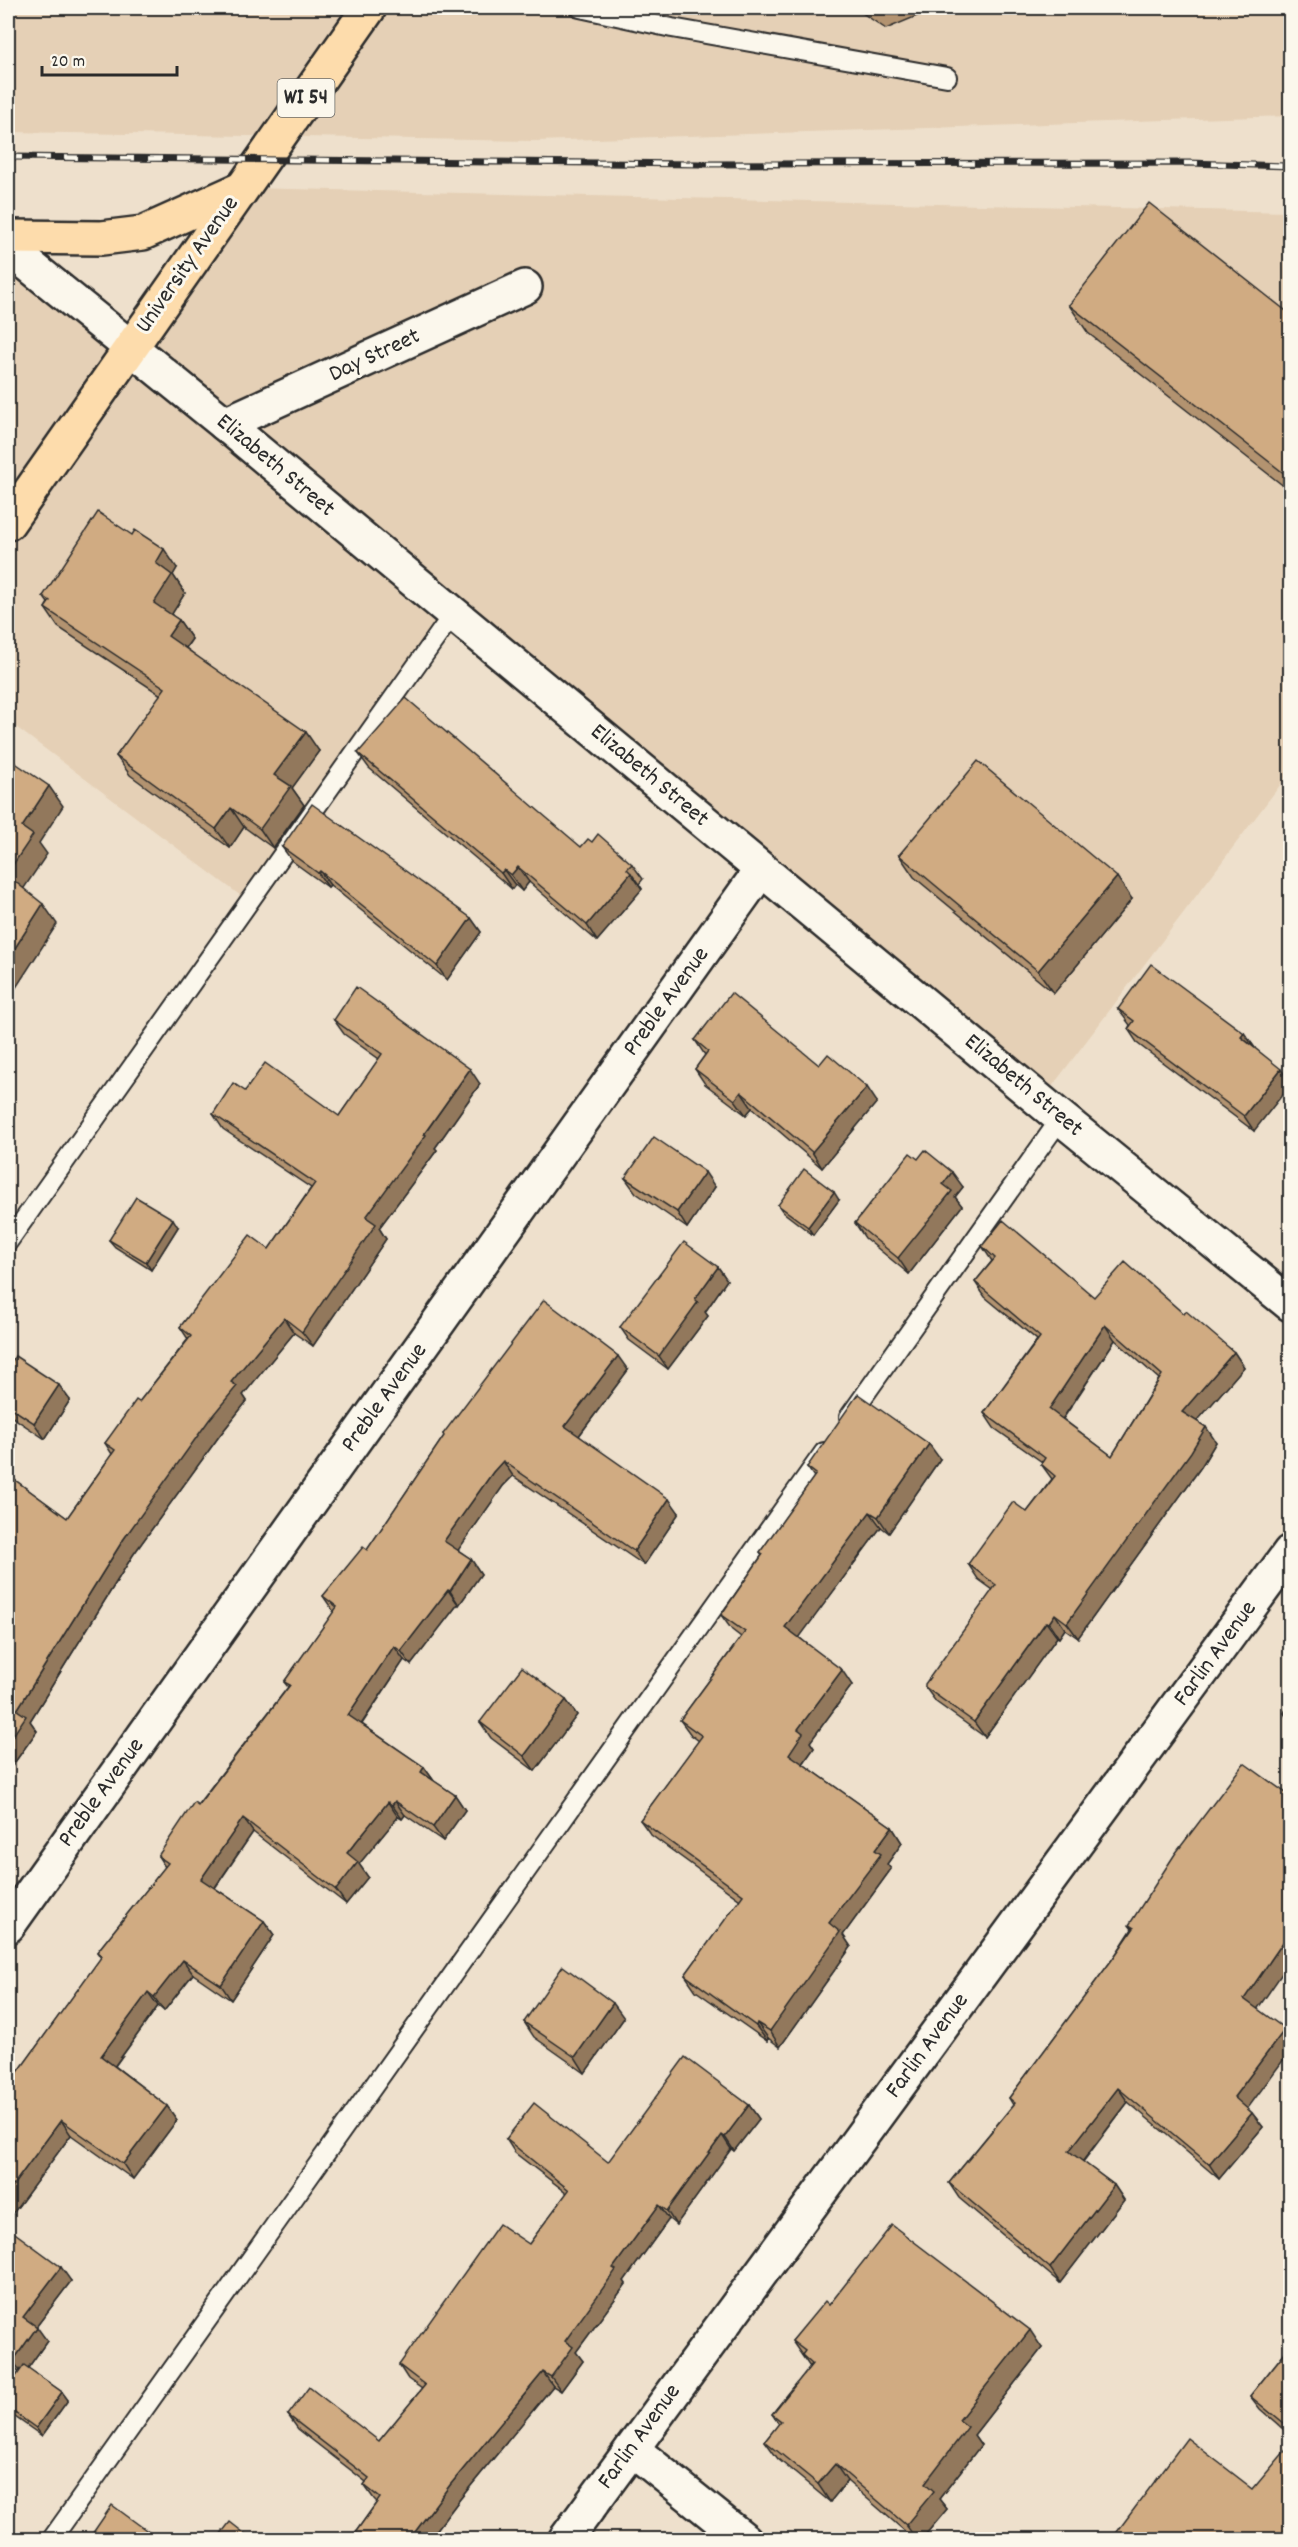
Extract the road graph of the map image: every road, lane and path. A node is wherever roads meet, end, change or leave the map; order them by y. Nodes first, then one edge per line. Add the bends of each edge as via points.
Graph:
1 (369, 8) edge
2 (580, 8) edge
3 (947, 77) dead end
4 (242, 188) junction
5 (8, 237) edge
6 (8, 248) edge
7 (525, 287) dead end
8 (130, 348) junction
9 (225, 424) junction
10 (8, 523) edge
11 (453, 615) junction
12 (762, 870) junction
13 (1061, 1118) junction
14 (8, 1242) edge
15 (1290, 1304) edge
16 (1290, 1552) edge
17 (8, 1926) edge
18 (632, 2449) junction
19 (51, 2540) edge
20 (566, 2540) edge
21 (745, 2540) edge

1 - 4 main road, University Avenue / WI 54
2 - 3 lane
4 - 5 main road via 143,233 102,238
4 - 8 main road, University Avenue / WI 54
6 - 8 street, Elizabeth Street
7 - 9 street, Day Street
8 - 9 street, Elizabeth Street
8 - 10 main road, University Avenue / WI 54
9 - 11 street, Elizabeth Street
11 - 12 street, Elizabeth Street
11 - 14 lane
12 - 13 street, Elizabeth Street
12 - 17 street, Preble Avenue
13 - 15 street, Elizabeth Street
13 - 19 lane
16 - 18 street, Farlin Avenue
18 - 20 street, Farlin Avenue
18 - 21 street

